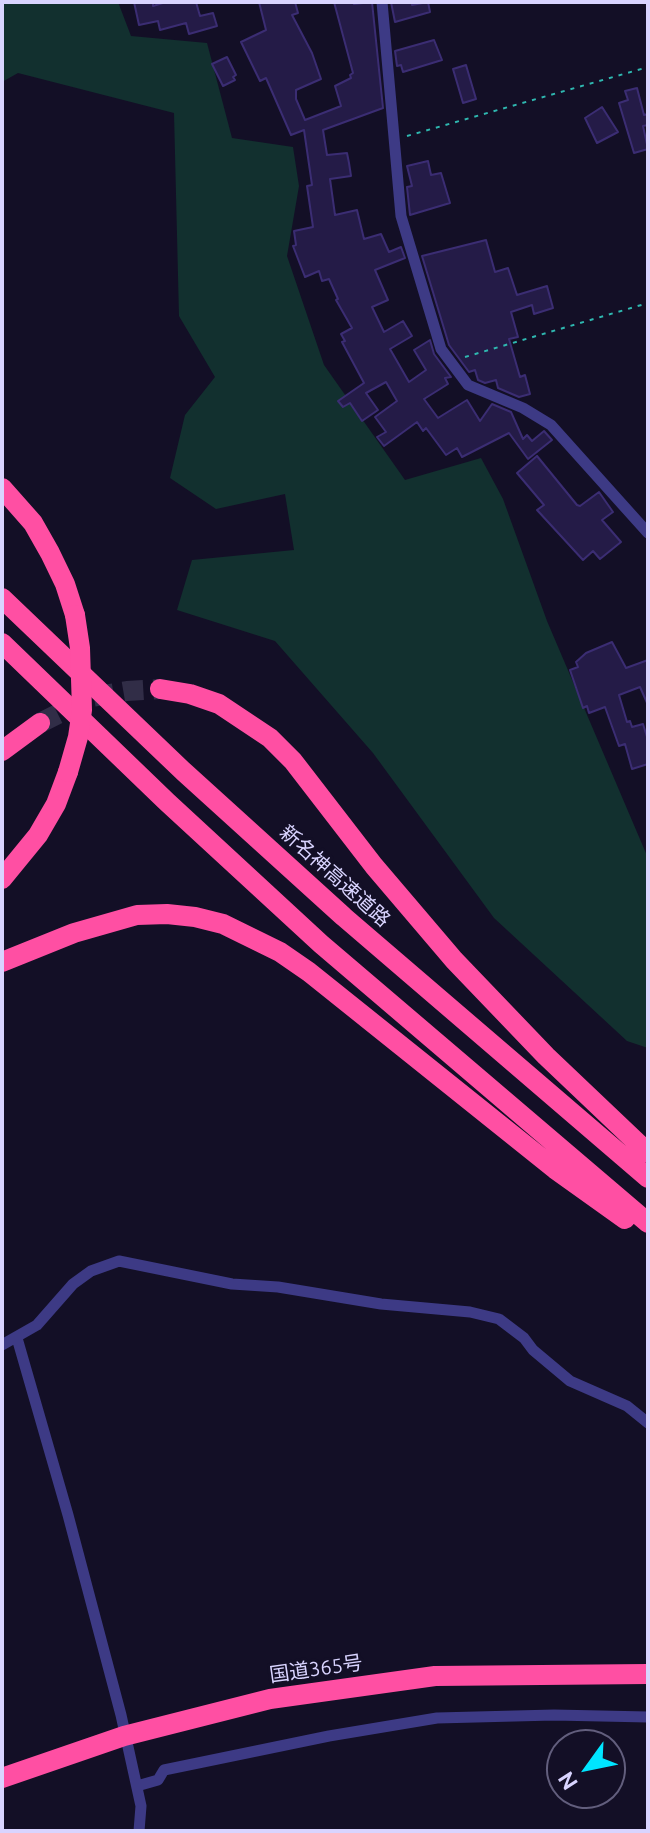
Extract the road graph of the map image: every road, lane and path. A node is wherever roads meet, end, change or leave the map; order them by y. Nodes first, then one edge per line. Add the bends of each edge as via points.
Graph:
1 (382, 2) edge
2 (648, 67) edge
3 (395, 139) junction
4 (648, 303) edge
5 (448, 361) junction
6 (2, 488) edge
7 (648, 533) edge
8 (2, 598) edge
9 (2, 643) edge
10 (160, 689) tunnel mouth
11 (40, 723) tunnel mouth
12 (2, 751) edge
13 (2, 879) edge
14 (2, 962) edge
15 (648, 1153) edge
16 (648, 1178) edge
17 (648, 1223) edge
18 (648, 1236) edge
19 (17, 1338) junction
20 (2, 1345) edge
21 (648, 1423) edge
22 (648, 1674) edge
23 (648, 1717) edge
24 (124, 1736) junction
25 (2, 1778) edge
26 (137, 1786) junction
27 (139, 1831) edge

1 - 3 street
2 - 3 path
3 - 5 street via 401,216
4 - 5 path
5 - 7 street via 468,385 551,425
6 - 13 highway, bridge via 33,523 65,584 80,648 82,697 78,737 56,804
8 - 16 highway, 新名神高速道路 via 332,907
9 - 17 highway via 321,944
10 - 15 highway via 219,704 270,738 454,960
11 - 12 highway
14 - 18 highway via 84,929 137,915 167,914 223,924 309,972 555,1169
19 - 20 street
19 - 21 street via 37,1325 73,1284 119,1261 232,1284 499,1319 570,1381 627,1406
19 - 24 street
22 - 24 highway, 国道365号 via 435,1676 270,1699
23 - 26 street via 437,1718 164,1770 158,1780
24 - 25 highway, 国道365号
24 - 26 street
26 - 27 street

